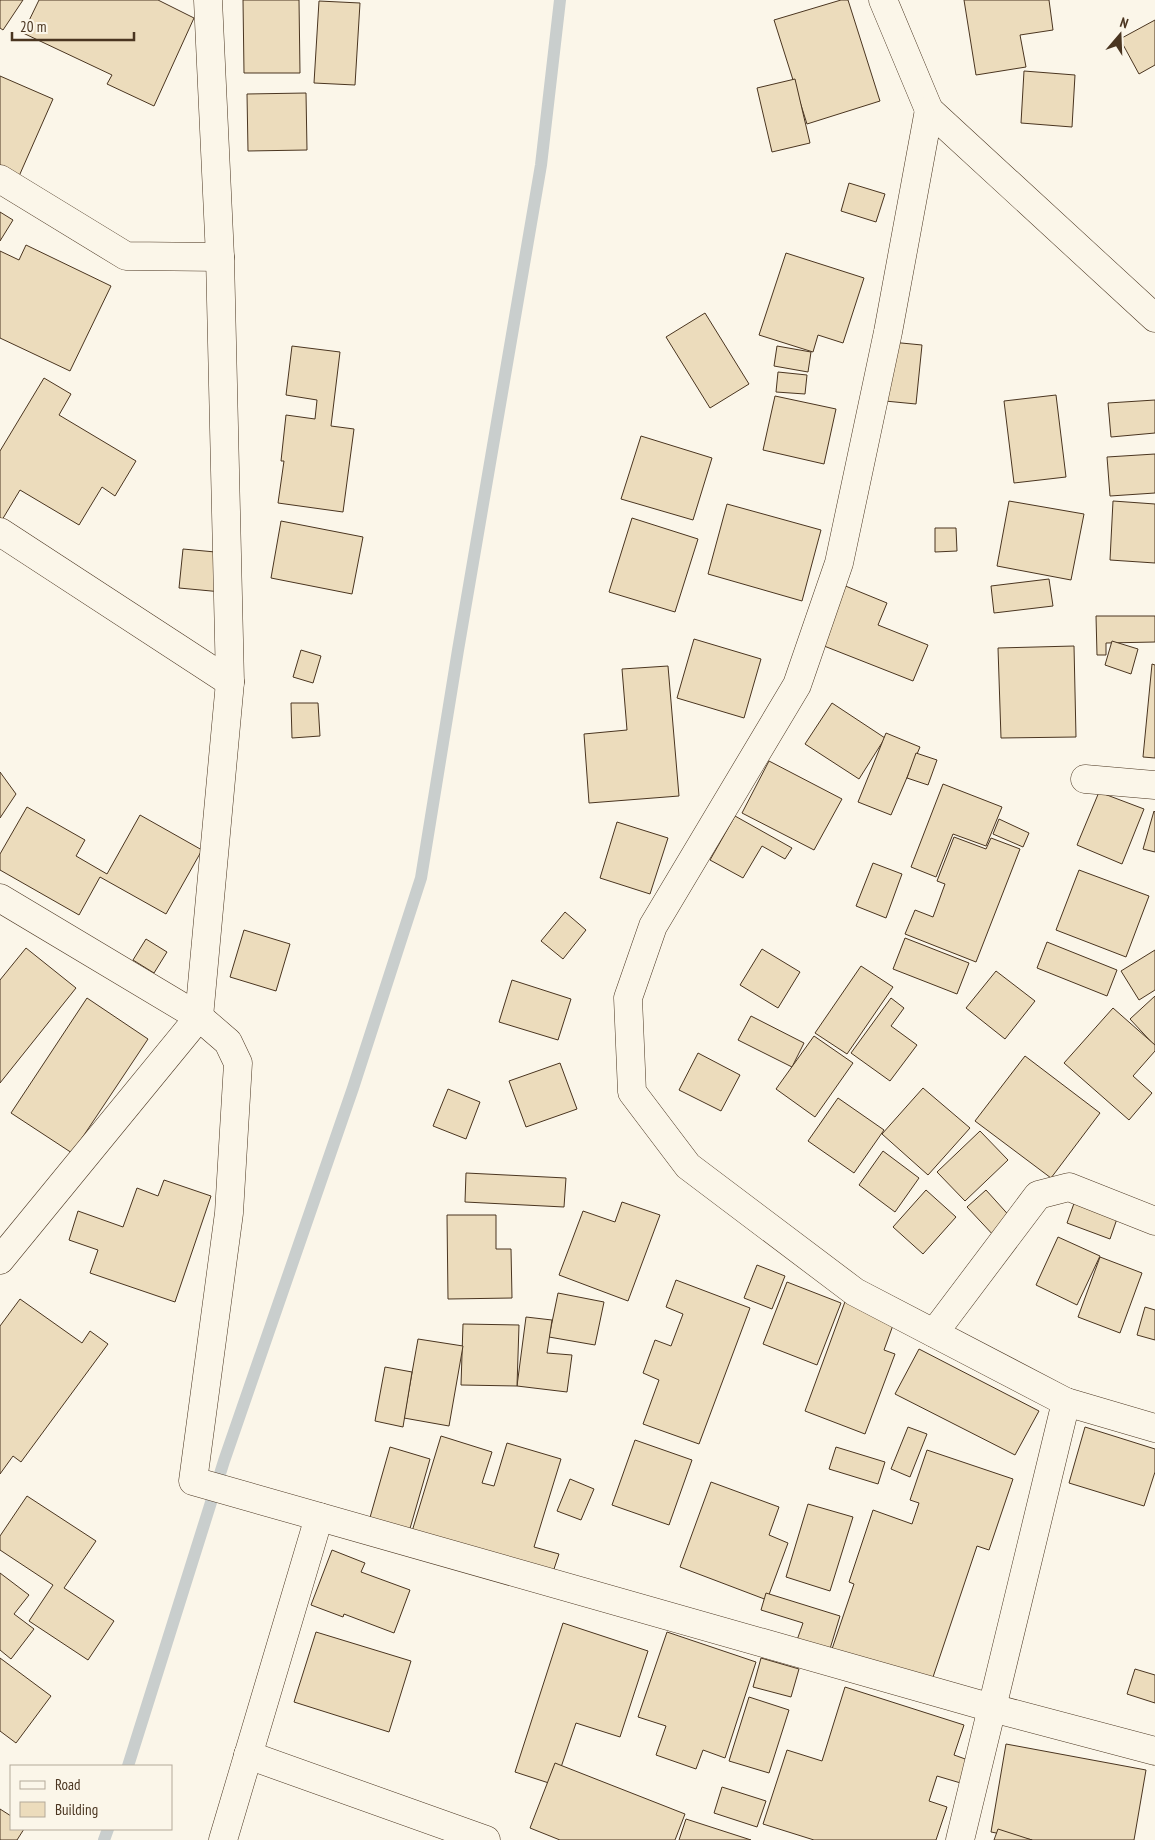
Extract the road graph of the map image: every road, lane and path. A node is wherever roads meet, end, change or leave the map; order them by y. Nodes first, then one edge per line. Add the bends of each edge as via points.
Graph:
1 (208, 0) edge
2 (883, 0) edge
3 (929, 110) junction
4 (0, 179) edge
5 (220, 257) junction
6 (1155, 318) edge
7 (0, 532) edge
8 (230, 682) junction
9 (1084, 779) dead end
10 (1155, 785) edge
11 (0, 898) edge
12 (199, 1017) junction
13 (1155, 1221) edge
14 (0, 1260) edge
15 (934, 1333) junction
16 (1066, 1402) junction
17 (1155, 1428) edge
18 (319, 1517) junction
19 (992, 1708) junction
20 (1155, 1751) edge
21 (248, 1755) junction
22 (223, 1840) edge
23 (486, 1840) edge
24 (960, 1840) edge

1 - 5 street
2 - 3 street
3 - 6 street
3 - 15 street via 888,332 839,563 797,685 653,926 628,998 632,1092 688,1166 855,1292
4 - 5 street via 126,256
5 - 8 street
7 - 8 street
8 - 12 street
9 - 10 street
11 - 12 street
12 - 14 street
12 - 18 street via 228,1042 238,1063 229,1213 193,1481
13 - 15 street via 1069,1188 1038,1195
15 - 16 street
16 - 17 street
16 - 19 street
18 - 19 street
18 - 21 street
19 - 20 street
19 - 24 street
21 - 22 street
21 - 23 street

